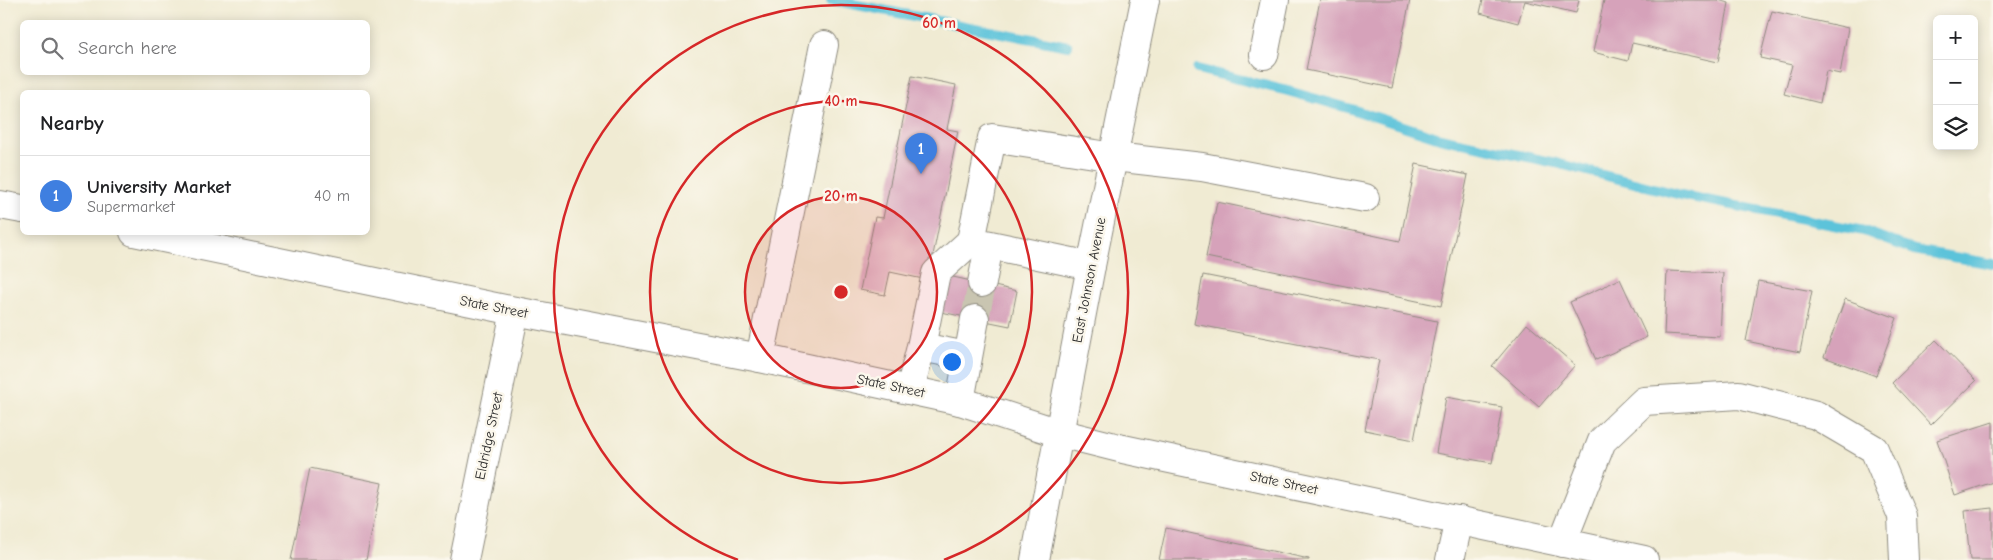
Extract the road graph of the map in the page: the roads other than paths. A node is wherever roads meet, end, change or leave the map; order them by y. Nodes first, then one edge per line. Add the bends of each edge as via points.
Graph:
1 (1145, 0) edge
2 (1275, 0) edge
3 (824, 45) dead end
4 (1264, 55) dead end
5 (1114, 157) junction
6 (1365, 198) dead end
7 (0, 205) edge
8 (20, 210) edge
9 (148, 235) edge
10 (980, 243) junction
11 (1091, 266) junction
12 (982, 284) tunnel mouth
13 (515, 311) junction
14 (975, 319) tunnel mouth
15 (921, 347) junction
16 (967, 356) junction
17 (760, 358) junction
18 (910, 390) junction
19 (960, 401) junction
20 (1058, 432) junction
21 (1459, 520) junction
22 (1562, 543) junction
23 (464, 560) edge
24 (1035, 560) edge
25 (1450, 560) edge
26 (1644, 560) edge
27 (1904, 560) edge

1 - 5 street, East Johnson Avenue
2 - 4 street
3 - 17 street
5 - 6 street via 1202,167
5 - 10 street via 992,138
5 - 11 street, East Johnson Avenue
7 - 8 street
9 - 13 street, State Street
10 - 11 street
10 - 12 street
10 - 15 street via 936,273
11 - 20 street, East Johnson Avenue
13 - 17 street, State Street
13 - 23 street, Eldridge Street
14 - 16 street
15 - 16 street
15 - 18 street
16 - 19 street
17 - 18 street, State Street
18 - 19 street, State Street
19 - 20 street, State Street
20 - 21 street, State Street via 1123,449
20 - 24 street, East Johnson Avenue
21 - 22 street, State Street
21 - 25 street
22 - 26 street, State Street
22 - 27 street via 1602,442 1644,401 1739,395 1816,415 1874,449 1902,516

